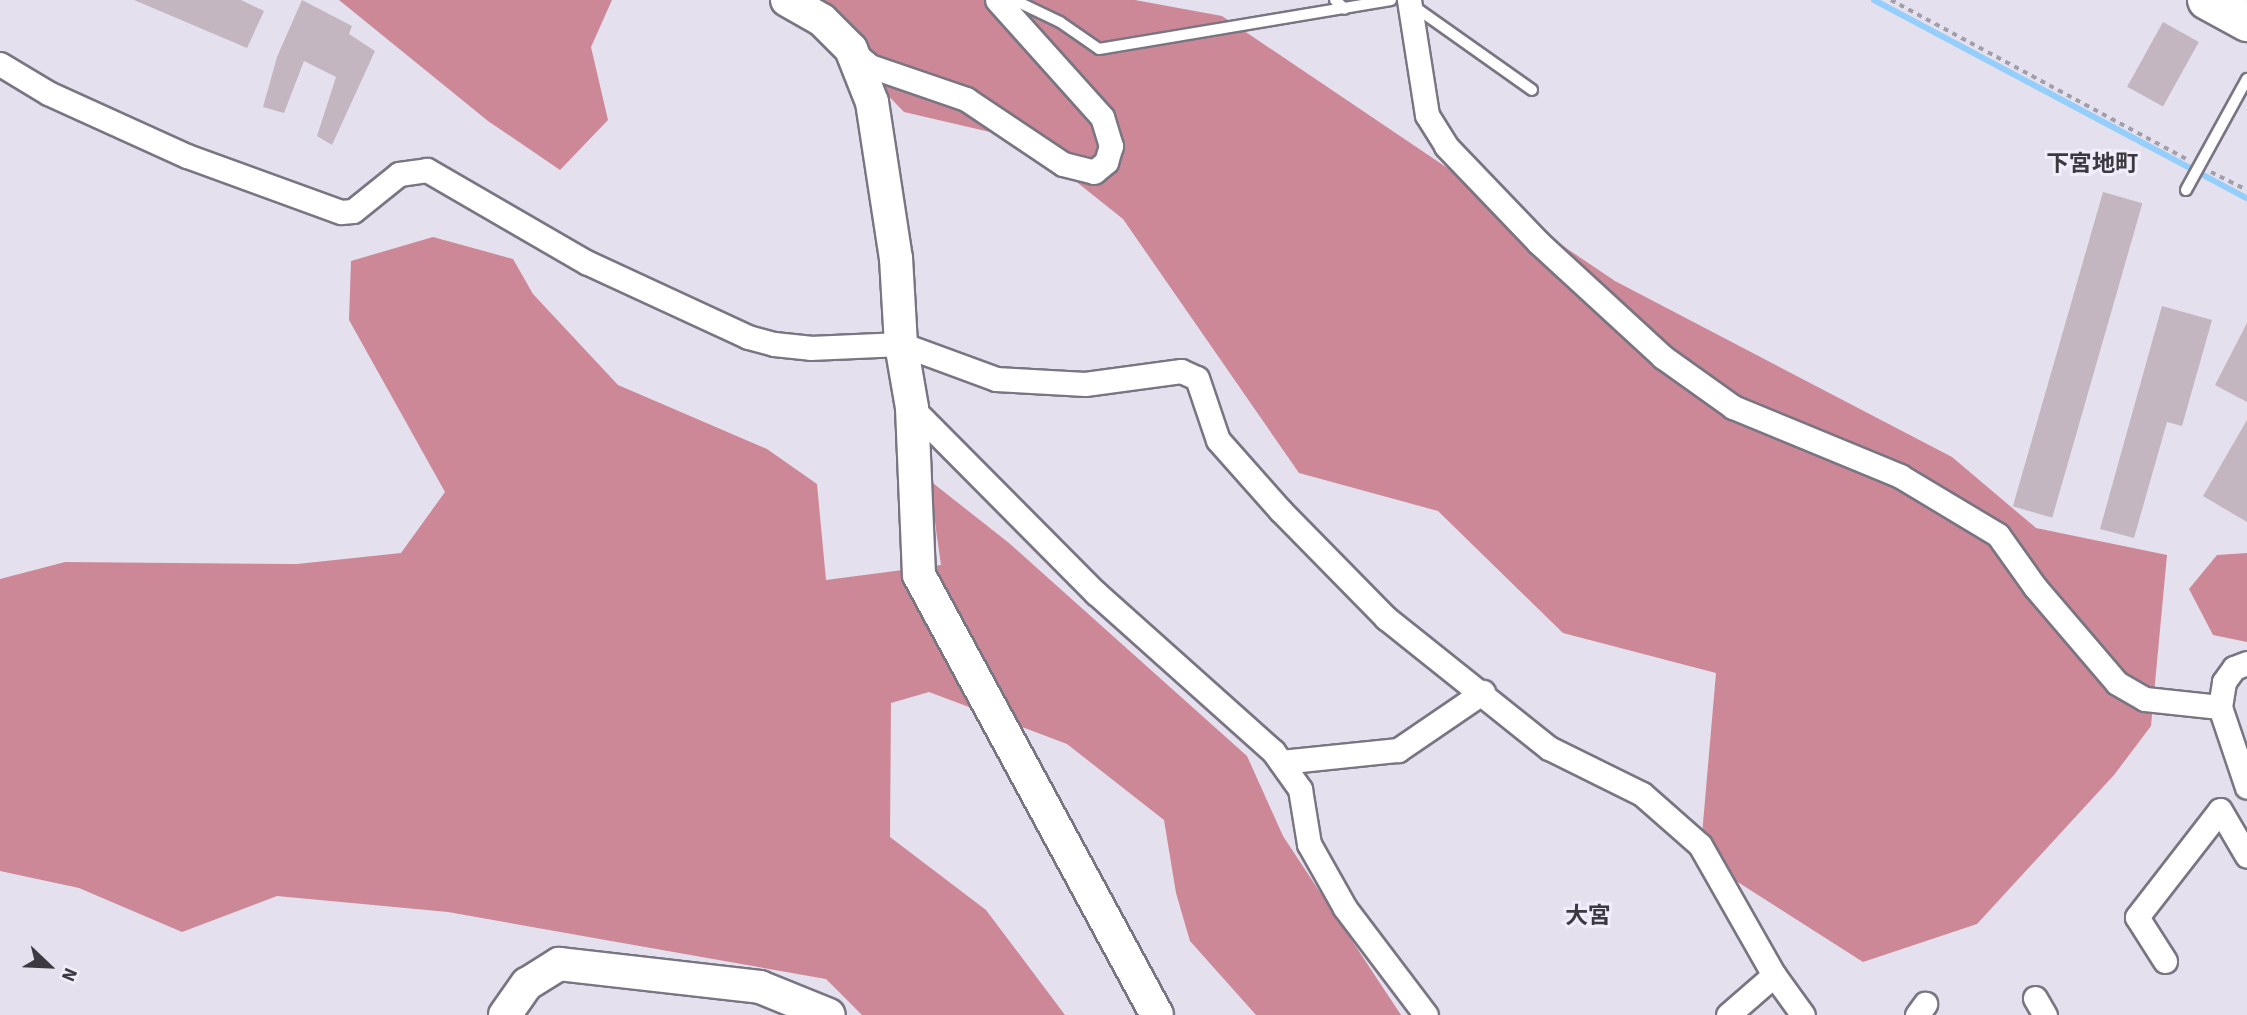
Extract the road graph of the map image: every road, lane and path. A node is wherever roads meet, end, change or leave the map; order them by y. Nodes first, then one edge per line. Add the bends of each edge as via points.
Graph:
1 (787, 0) edge
2 (997, 0) edge
3 (1014, 0) edge
4 (1335, 0) edge
5 (1891, 0) edge
6 (2207, 0) edge
7 (1407, 1) edge
8 (1345, 9) junction
9 (2247, 22) edge
10 (851, 49) junction
11 (0, 65) edge
12 (2247, 79) edge
13 (1532, 90) dead end
14 (2199, 166) junction
15 (2186, 190) dead end
16 (2247, 190) edge
17 (901, 344) junction
18 (912, 408) junction
19 (2247, 663) edge
20 (1483, 692) junction
21 (2220, 707) junction
22 (1281, 762) junction
23 (2247, 787) edge
24 (2247, 856) edge
25 (2165, 961) dead end
26 (1774, 975) junction
27 (515, 1011) edge
28 (829, 1015) edge
29 (1157, 1015) edge
30 (1426, 1015) edge
31 (1728, 1015) edge
32 (1803, 1015) edge

1 - 10 street via 822,20
2 - 10 street via 1102,117 1111,146 1106,162 1094,172 1063,164 965,99 870,66
3 - 8 lane via 1060,22 1099,49
4 - 8 lane
5 - 14 path
6 - 9 highway
7 - 8 lane
7 - 13 lane
7 - 21 street via 1427,115 1446,146 1539,243 1663,357 1733,407 1900,476 1998,535 2035,587 2117,683 2146,699
10 - 17 street via 872,102 896,258
11 - 17 street via 48,93 187,156 341,212 353,211 399,174 427,170 586,262 748,337 810,348
12 - 14 lane
14 - 15 lane
14 - 16 path
17 - 18 street
17 - 20 street via 996,379 1084,384 1181,371 1198,378 1218,440 1281,512 1386,618
18 - 22 street via 1096,593
18 - 29 street via 919,575
19 - 21 street via 2234,668 2224,682
20 - 22 street via 1398,750
20 - 26 street via 1549,748 1642,794 1700,845
21 - 23 street
22 - 30 street via 1300,789 1309,844 1345,908
24 - 25 street via 2220,810 2137,917
26 - 31 street
26 - 32 street
27 - 28 street via 527,984 559,964 760,987

